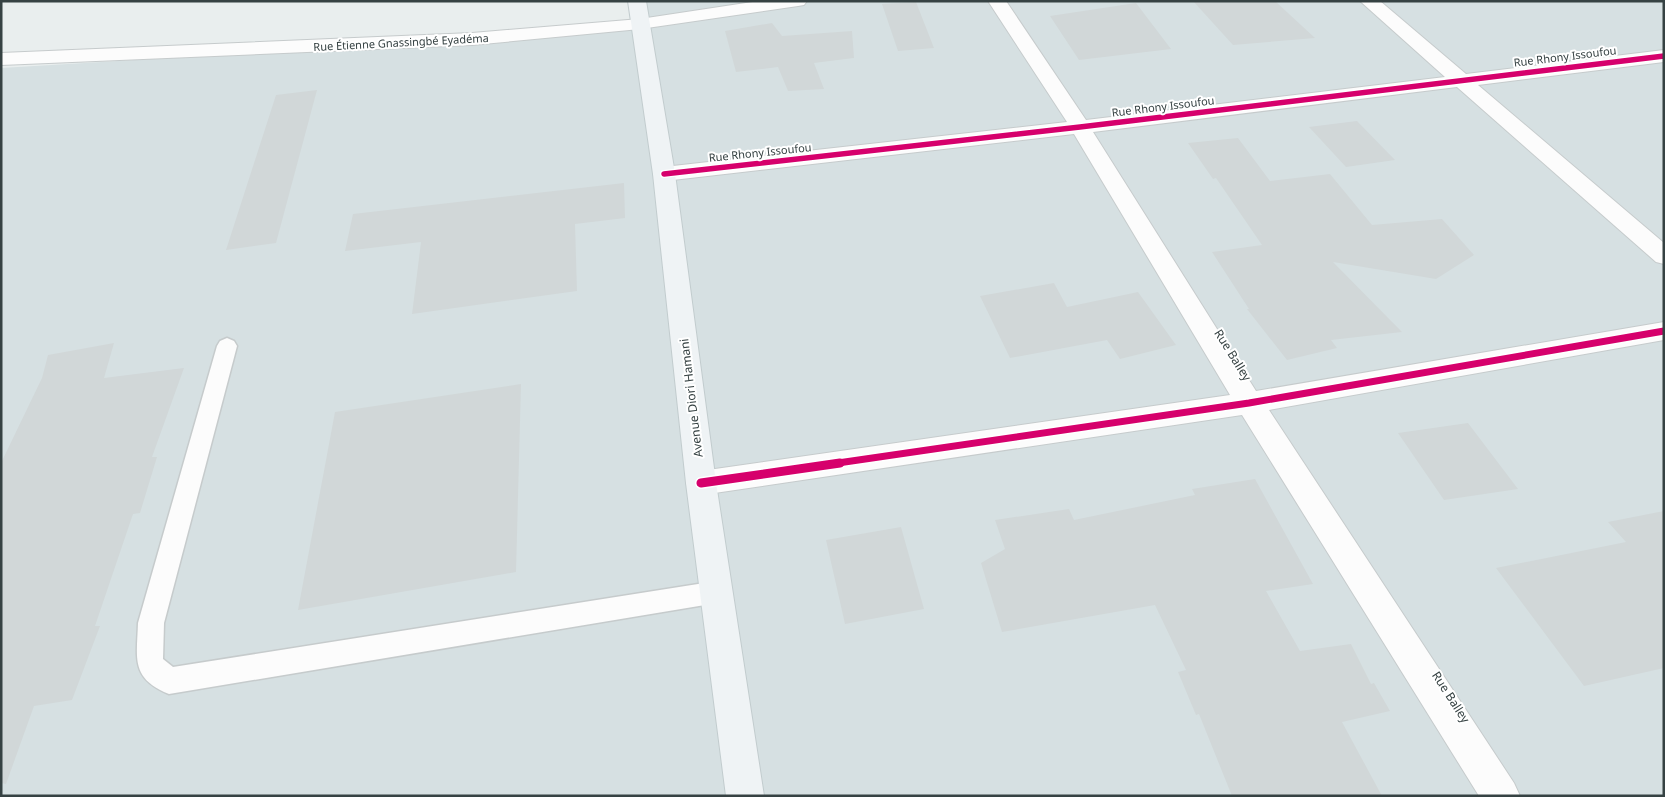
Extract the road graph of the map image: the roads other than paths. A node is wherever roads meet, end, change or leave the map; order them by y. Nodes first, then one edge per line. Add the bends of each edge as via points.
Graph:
1 (798, 1) edge
2 (997, 1) edge
3 (1369, 1) edge
4 (639, 13) edge
5 (1664, 56) edge
6 (1, 59) edge
7 (1462, 80) junction
8 (1080, 127) junction
9 (664, 174) junction
10 (1664, 256) edge
11 (1664, 331) edge
12 (227, 346) dead end
13 (1249, 403) junction
14 (702, 482) junction
15 (717, 592) junction
16 (745, 796) edge
17 (1501, 796) edge

1 - 4 street, Rue Étienne Gnassingbé Eyadéma
2 - 8 street, Rue Balley
3 - 7 street
4 - 6 street, Rue Étienne Gnassingbé Eyadéma via 472,39
4 - 9 main road, Avenue Diori Hamani
5 - 7 street, Rue Rhony Issoufou
7 - 8 street, Rue Rhony Issoufou
7 - 10 street
8 - 9 street, Rue Rhony Issoufou
8 - 13 street, Rue Balley
9 - 14 main road, Avenue Diori Hamani
11 - 13 street
12 - 15 lane via 151,623 150,665 170,681
13 - 14 street
13 - 17 street, Rue Balley
14 - 15 main road, Avenue Diori Hamani
15 - 16 main road, Avenue Diori Hamani

